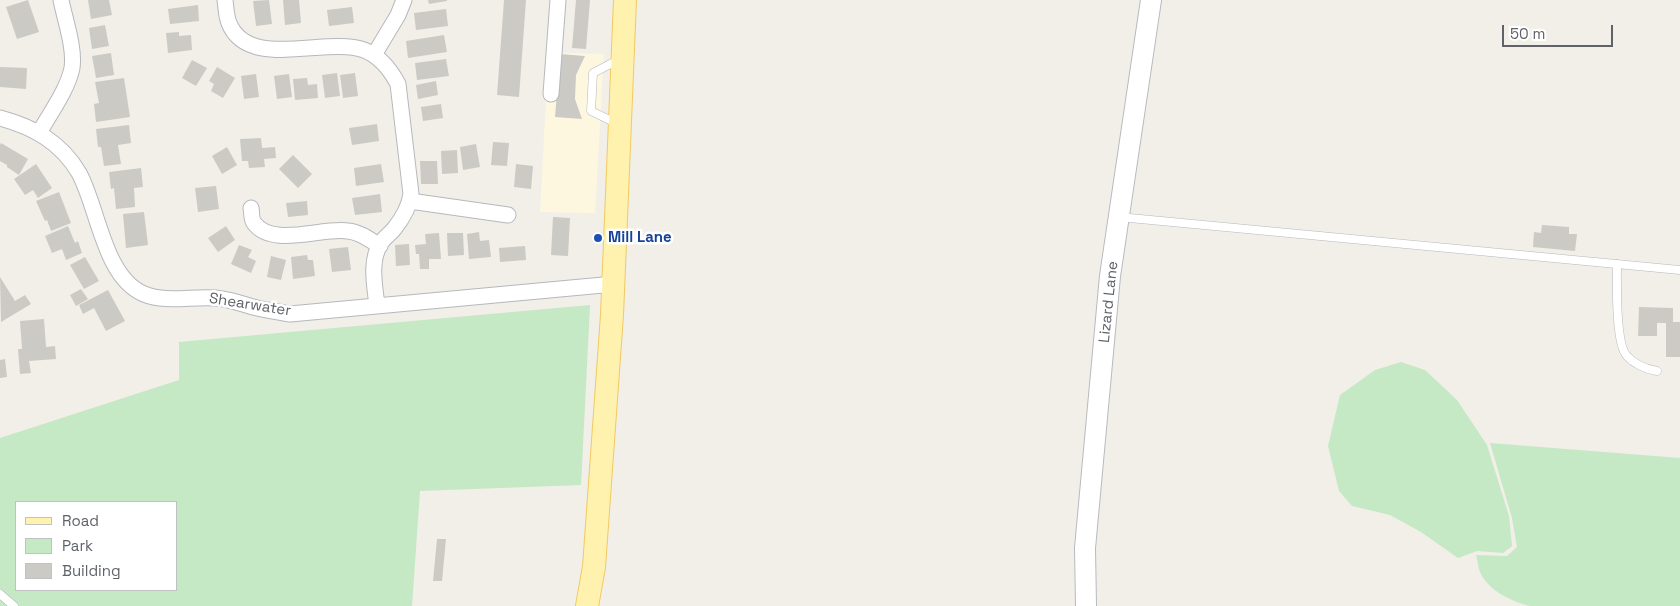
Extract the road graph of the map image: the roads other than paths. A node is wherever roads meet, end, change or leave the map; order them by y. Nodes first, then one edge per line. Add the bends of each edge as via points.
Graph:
1 (60, 0) edge
2 (224, 0) edge
3 (404, 0) edge
4 (558, 0) edge
5 (625, 0) edge
6 (1151, 0) edge
7 (374, 55) junction
8 (623, 57) junction
9 (551, 94) dead end
10 (0, 118) edge
11 (620, 125) junction
12 (38, 133) junction
13 (410, 201) junction
14 (251, 208) dead end
15 (508, 215) dead end
16 (1119, 217) junction
17 (380, 246) junction
18 (1618, 264) junction
19 (1680, 270) edge
20 (614, 284) junction
21 (377, 306) junction
22 (1658, 372) dead end
23 (0, 594) edge
24 (14, 606) edge
25 (587, 606) edge
26 (1086, 606) edge

1 - 12 street via 72,52 72,69
2 - 7 street via 229,24 242,39 258,48 347,46
3 - 7 street
4 - 9 street
5 - 8 main road
6 - 16 street, Lizard Lane
7 - 13 street via 391,70 398,84
8 - 11 main road
8 - 11 lane via 593,73 591,111
10 - 12 street, Shearwater
11 - 20 main road
12 - 21 street, Shearwater via 46,136 66,155 79,173 119,272 143,294 216,298 290,314
13 - 15 street
13 - 17 street via 404,215
14 - 17 street via 252,221 261,230 272,234 346,230
16 - 18 lane
16 - 26 street, Lizard Lane via 1110,276 1085,548
17 - 21 street via 374,264
18 - 19 lane
18 - 22 lane via 1618,326 1625,355 1644,369
20 - 21 street, Shearwater
20 - 25 main road via 594,567
23 - 24 lane

